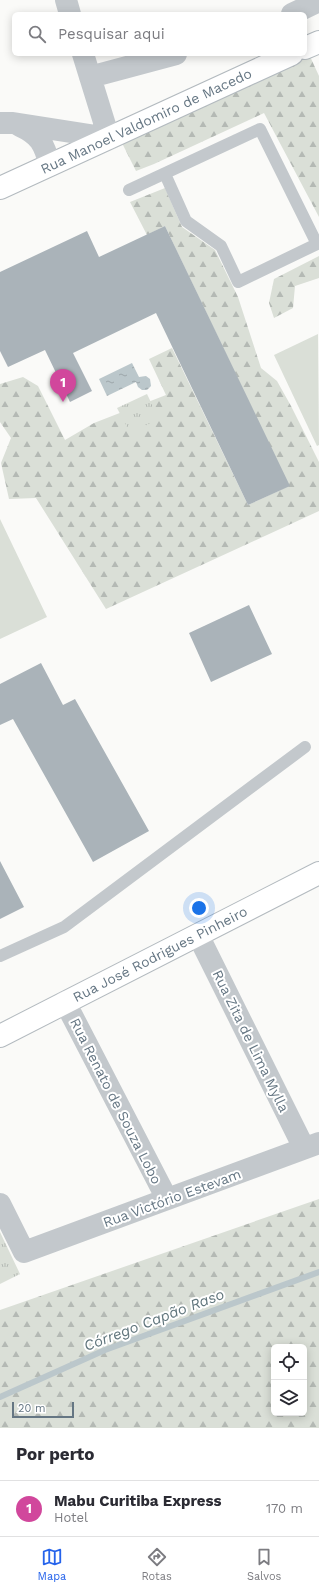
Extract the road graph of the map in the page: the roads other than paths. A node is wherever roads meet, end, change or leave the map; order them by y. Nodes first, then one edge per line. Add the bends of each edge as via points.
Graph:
1 (66, 0) edge
2 (319, 1) edge
3 (69, 12) edge
4 (296, 12) edge
5 (319, 42) edge
6 (307, 47) edge
7 (84, 56) edge
8 (169, 56) edge
9 (288, 56) edge
10 (90, 77) junction
11 (6, 123) edge
12 (109, 138) junction
13 (50, 165) junction
14 (165, 174) junction
15 (0, 188) edge
16 (129, 190) dead end
17 (306, 747) dead end
18 (319, 873) edge
19 (198, 935) junction
20 (0, 956) edge
21 (65, 1002) junction
22 (0, 1036) edge
23 (311, 1146) edge
24 (167, 1199) junction
25 (0, 1204) edge

1 - 3 street
2 - 4 street
5 - 6 main road
7 - 10 street
8 - 10 street
9 - 12 main road, Rua Manoel Valdomiro de Macedo
10 - 12 street
11 - 12 street
11 - 13 street via 36,136 42,143
12 - 13 main road, Rua Manoel Valdomiro de Macedo
13 - 15 main road, Rua Manoel Valdomiro de Macedo
14 - 14 lane via 260,129 317,244 238,282 221,246 186,222
14 - 16 lane
17 - 20 lane via 64,927
18 - 19 main road, Rua José Rodrigues Pinheiro
19 - 21 main road, Rua José Rodrigues Pinheiro
19 - 23 street, Rua Zita de Lima Mylla
21 - 22 main road, Rua José Rodrigues Pinheiro
21 - 24 street, Rua Renato de Souza Lobo
23 - 24 street, Rua Victório Estevam
24 - 25 street, Rua Victório Estevam via 24,1252

